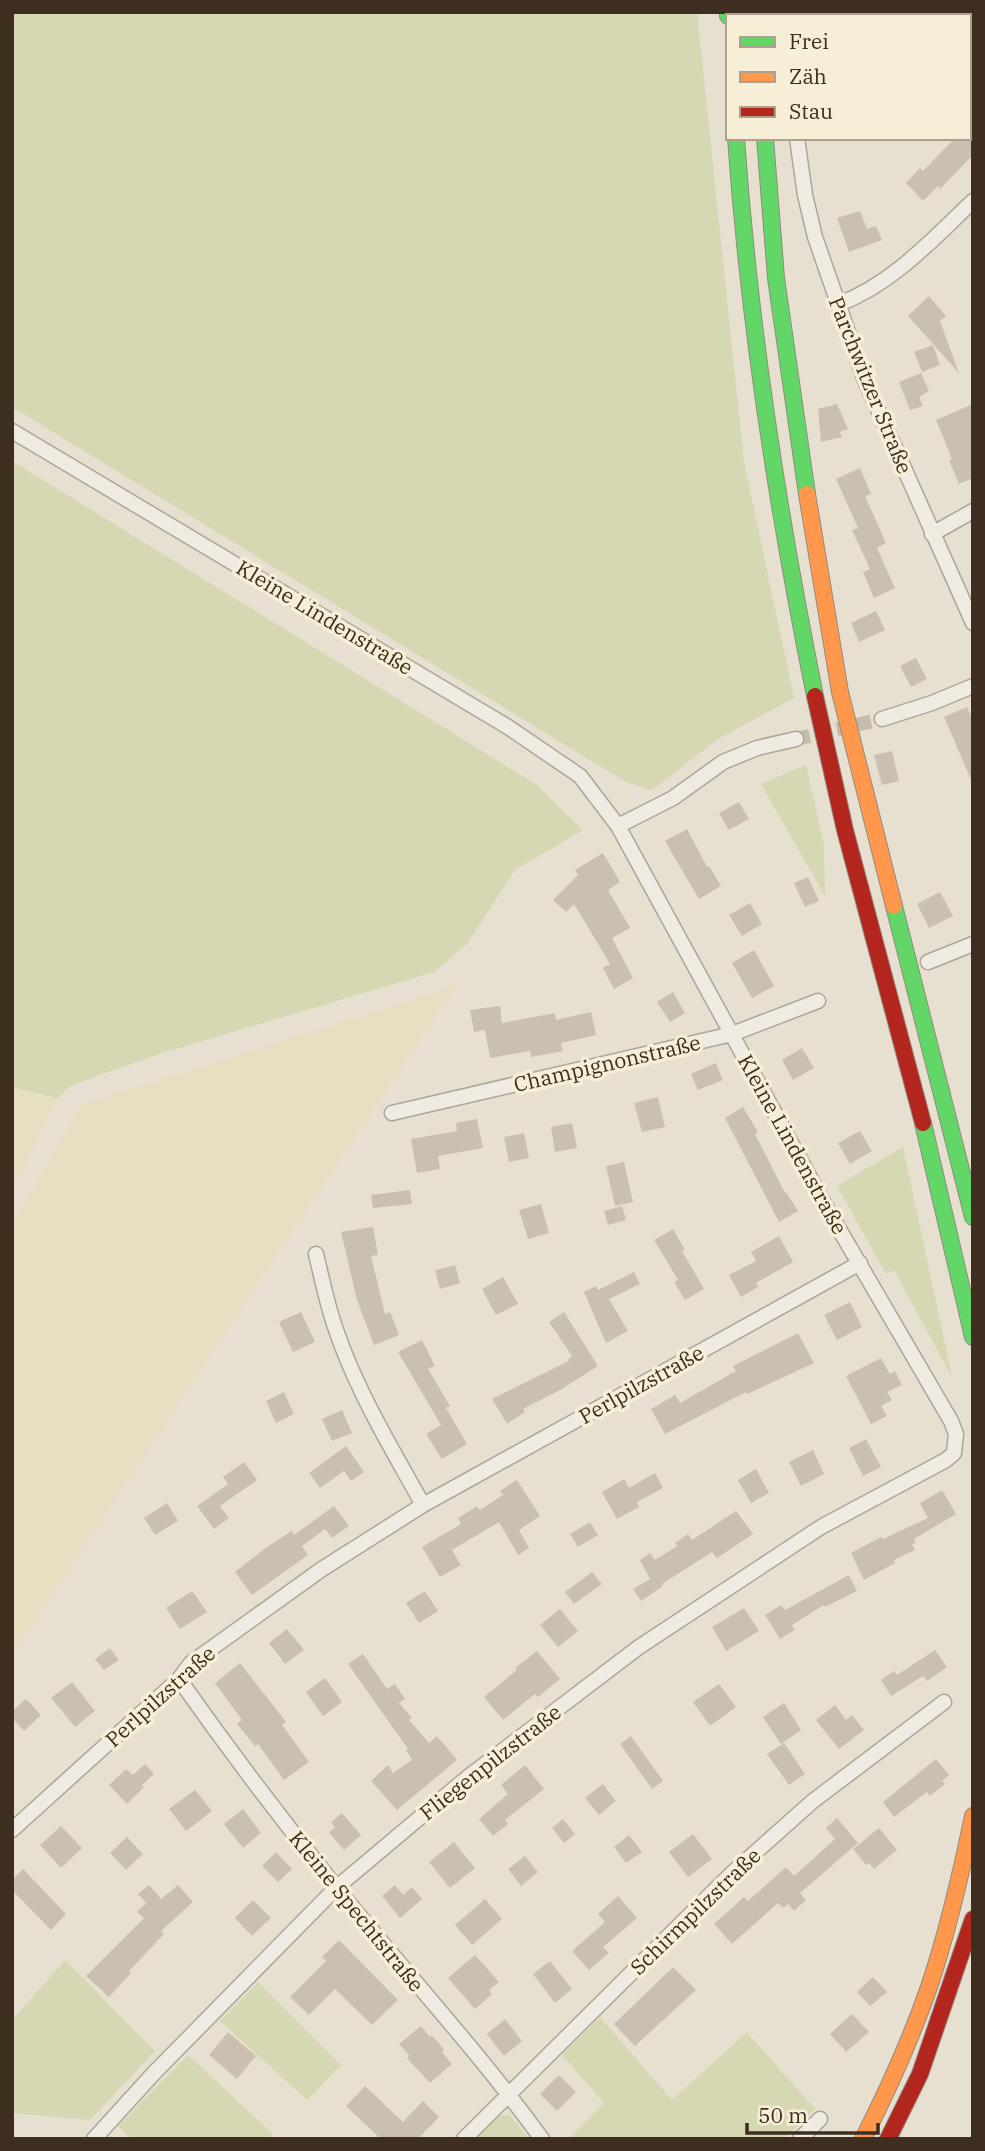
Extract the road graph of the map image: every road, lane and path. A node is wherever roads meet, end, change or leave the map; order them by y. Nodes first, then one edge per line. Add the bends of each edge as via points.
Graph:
1 (736, 140) edge
2 (765, 140) edge
3 (797, 140) edge
4 (973, 201) edge
5 (839, 304) junction
6 (12, 431) edge
7 (973, 511) edge
8 (932, 534) junction
9 (973, 623) edge
10 (973, 686) edge
11 (882, 719) tunnel mouth
12 (796, 739) tunnel mouth
13 (618, 826) junction
14 (973, 944) edge
15 (928, 962) dead end
16 (818, 1001) dead end
17 (732, 1034) junction
18 (393, 1113) dead end
19 (973, 1217) edge
20 (316, 1254) dead end
21 (860, 1263) junction
22 (973, 1337) edge
23 (946, 1460) joint
24 (423, 1505) junction
25 (179, 1679) junction
26 (944, 1702) dead end
27 (973, 1816) edge
28 (12, 1830) edge
29 (337, 1888) junction
30 (973, 1919) edge
31 (508, 2092) junction
32 (820, 2119) dead end
33 (94, 2139) edge
34 (464, 2139) edge
35 (542, 2139) edge
36 (800, 2139) edge
37 (863, 2139) edge
38 (888, 2139) edge

1 - 22 highway via 743,228 795,599 845,830 957,1255
2 - 19 highway via 778,291 839,692
3 - 5 street, Parchwitzer Straße via 815,237
4 - 5 street via 883,281
5 - 8 street, Parchwitzer Straße via 864,378
6 - 13 street, Kleine Lindenstraße via 508,727 580,776
7 - 8 street
8 - 9 street, Parchwitzer Straße
10 - 11 street
12 - 13 street via 723,762 673,798
13 - 17 street, Kleine Lindenstraße
14 - 15 street
16 - 17 street, Champignonstraße
17 - 18 street, Champignonstraße
17 - 21 street, Kleine Lindenstraße
20 - 24 street via 347,1359
21 - 23 street, Kleine Lindenstraße via 951,1421 956,1445
21 - 24 street, Perlpilzstraße
23 - 29 street, Fliegenpilzstraße via 821,1527 639,1647 468,1777
24 - 25 street, Perlpilzstraße via 322,1569 191,1663
25 - 28 street, Perlpilzstraße
25 - 29 street, Kleine Spechtstraße
26 - 31 street, Schirmpilzstraße via 803,1810 730,1875
27 - 37 highway via 929,1987
29 - 31 street, Kleine Spechtstraße
29 - 33 street, Fliegenpilzstraße
30 - 38 highway via 920,2074
31 - 34 street, Schirmpilzstraße
31 - 35 street, Kleine Spechtstraße
32 - 36 street

